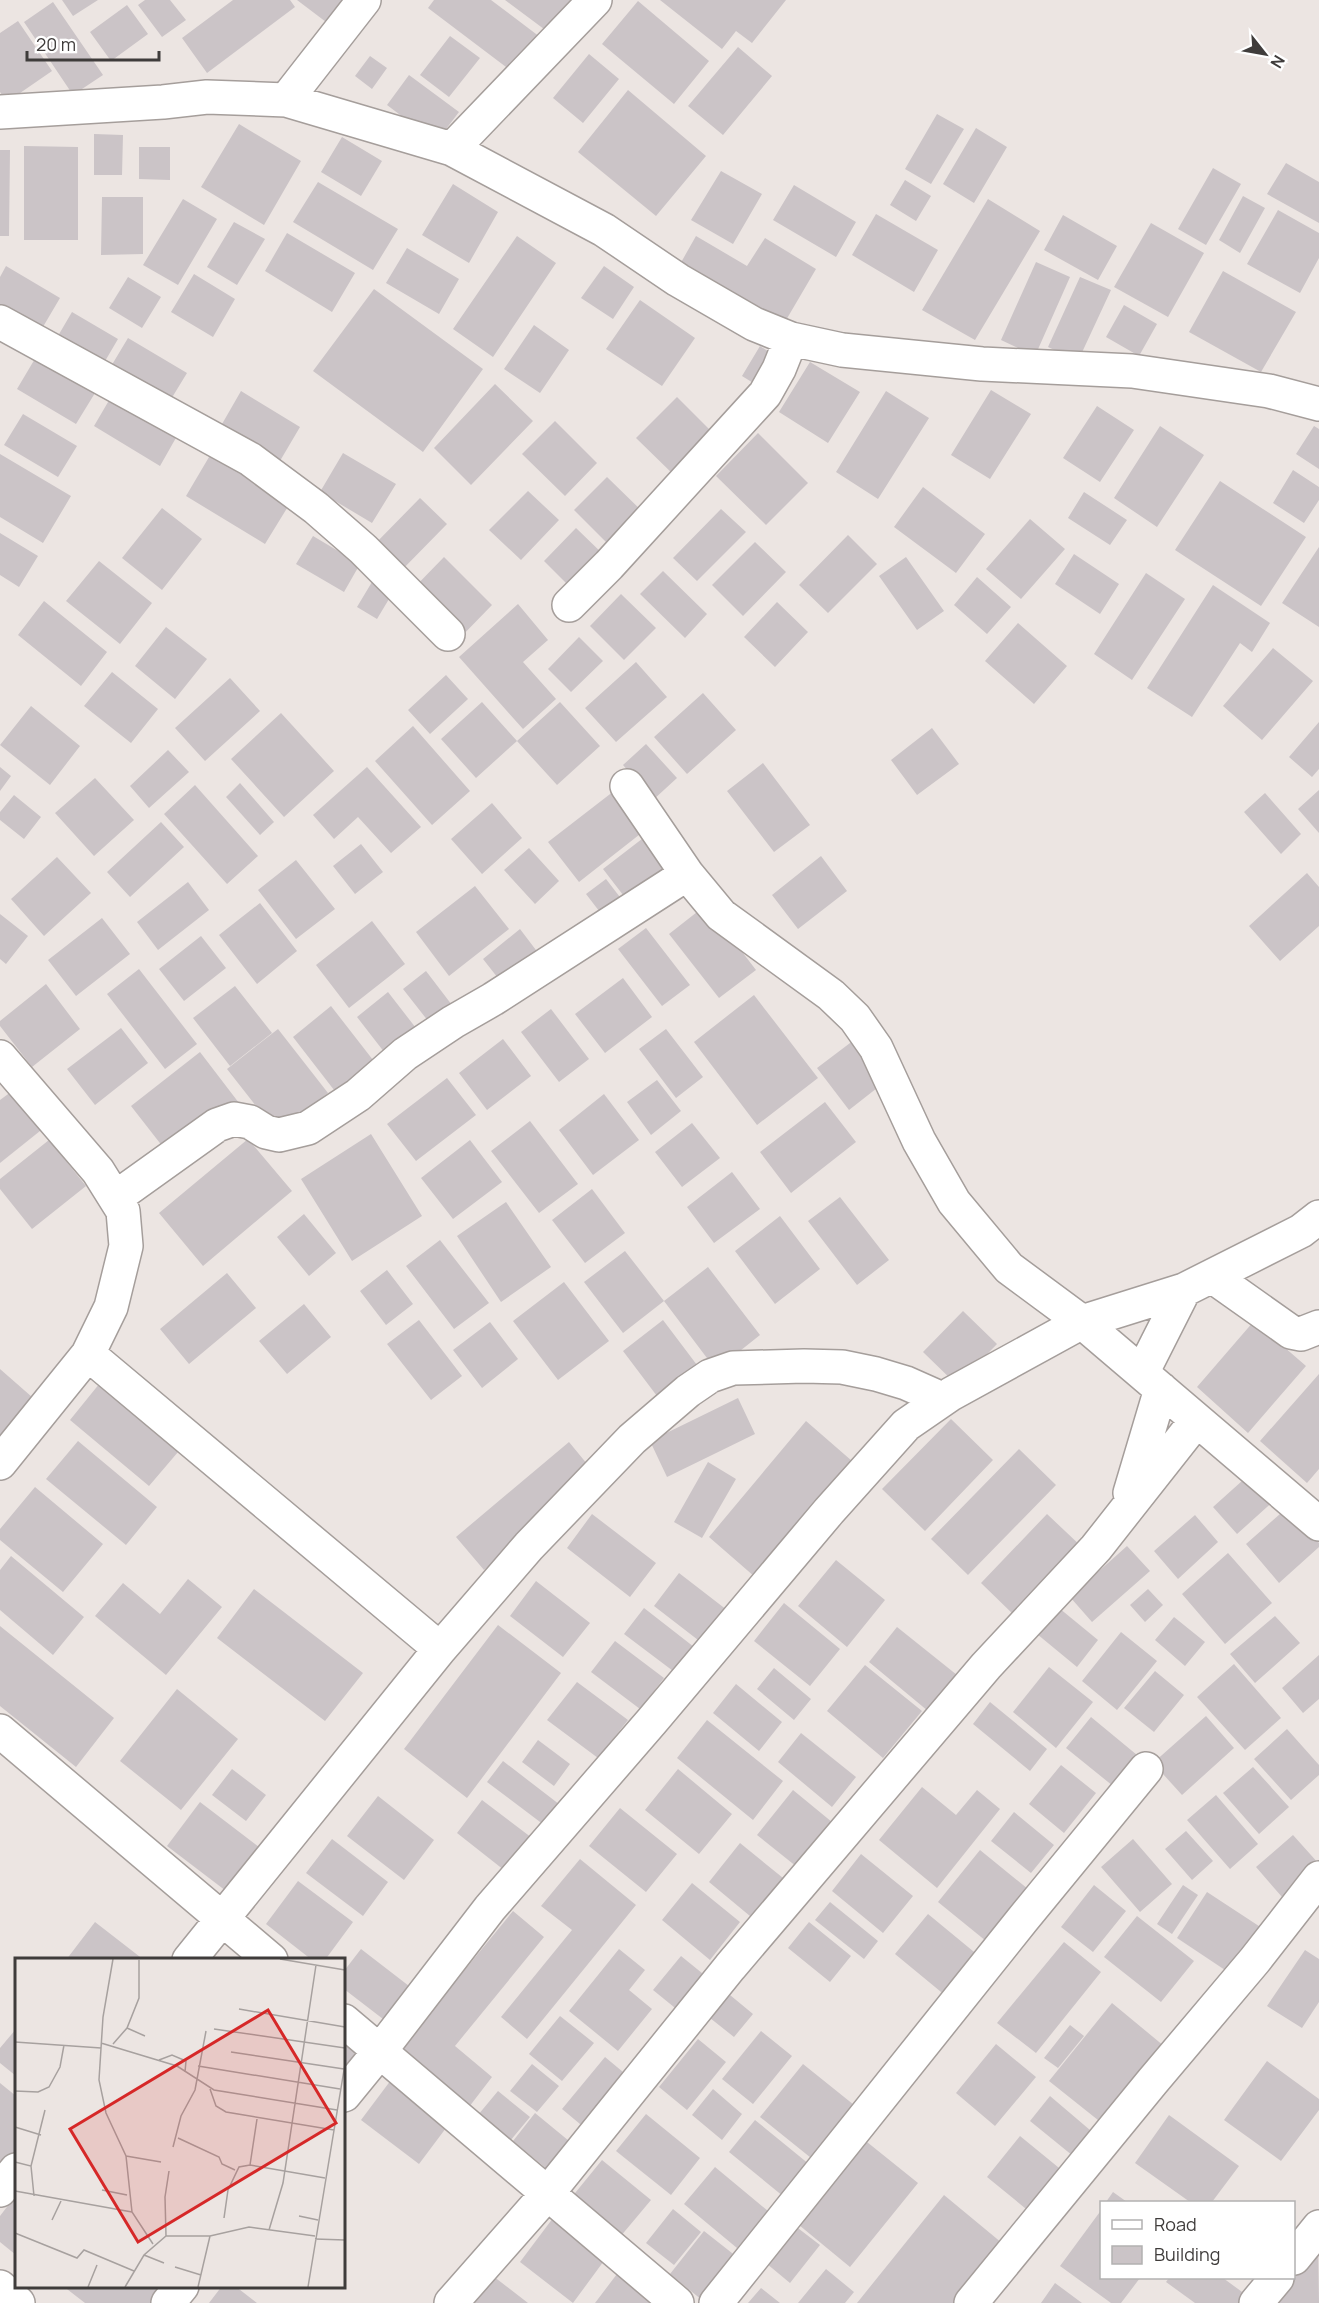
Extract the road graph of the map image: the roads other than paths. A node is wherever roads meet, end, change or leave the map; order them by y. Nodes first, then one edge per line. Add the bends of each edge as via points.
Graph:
1 (364, 0) edge
2 (595, 0) edge
3 (286, 100) junction
4 (0, 112) edge
5 (452, 149) junction
6 (0, 322) edge
7 (791, 339) junction
8 (1319, 404) edge
9 (569, 605) dead end
10 (448, 634) dead end
11 (627, 786) dead end
12 (687, 874) junction
13 (0, 1056) edge
14 (115, 1198) junction
15 (1319, 1217) edge
16 (1198, 1283) junction
17 (1082, 1323) junction
18 (1319, 1327) edge
19 (88, 1354) junction
20 (1151, 1381) junction
21 (942, 1399) junction
22 (1196, 1421) junction
23 (0, 1463) edge
24 (1124, 1512) junction
25 (1319, 1524) edge
26 (440, 1649) junction
27 (0, 1731) edge
28 (1146, 1769) dead end
29 (1319, 1878) edge
30 (223, 1919) junction
31 (190, 1958) edge
32 (270, 1958) edge
33 (345, 2021) edge
34 (380, 2051) junction
35 (345, 2094) edge
36 (15, 2171) edge
37 (0, 2190) edge
38 (548, 2194) junction
39 (1319, 2227) edge
40 (1295, 2256) edge
41 (1275, 2279) edge
42 (0, 2287) edge
43 (180, 2288) edge
44 (18, 2303) edge
45 (168, 2303) edge
46 (451, 2303) edge
47 (677, 2303) edge
48 (716, 2303) edge
49 (971, 2303) edge
50 (1256, 2303) edge

1 - 3 street
2 - 5 street
3 - 4 street via 207,97
3 - 5 street
5 - 7 street via 604,230 678,280 754,324
6 - 10 street via 250,459 363,549
7 - 8 street via 842,350 982,364 1132,371 1269,391
7 - 9 street via 765,394
11 - 12 street
12 - 14 street via 405,1054 358,1095 308,1128 279,1135 250,1122 225,1122
12 - 17 street via 721,915 831,995 855,1018 876,1048 919,1141 954,1202 1009,1268
13 - 14 street via 98,1171
14 - 19 street via 123,1210 126,1246 111,1307
15 - 16 street via 1301,1231
16 - 17 street
16 - 18 street via 1291,1332 1300,1334
16 - 20 street
17 - 20 street
17 - 21 street
19 - 23 street
19 - 26 street
20 - 22 street
20 - 24 street
21 - 26 street via 906,1383 842,1368 743,1367 710,1377 632,1439 529,1546
21 - 34 street via 906,1425 829,1511 490,1908
22 - 24 street
22 - 25 street
24 - 38 street via 1096,1548 986,1666 737,1959
26 - 30 street
27 - 30 street
28 - 48 street
29 - 49 street
30 - 31 street
30 - 32 street
33 - 34 street
34 - 35 street
34 - 38 street
36 - 37 street
38 - 46 street
38 - 47 street
39 - 40 street
41 - 50 street
42 - 44 street
43 - 45 street

